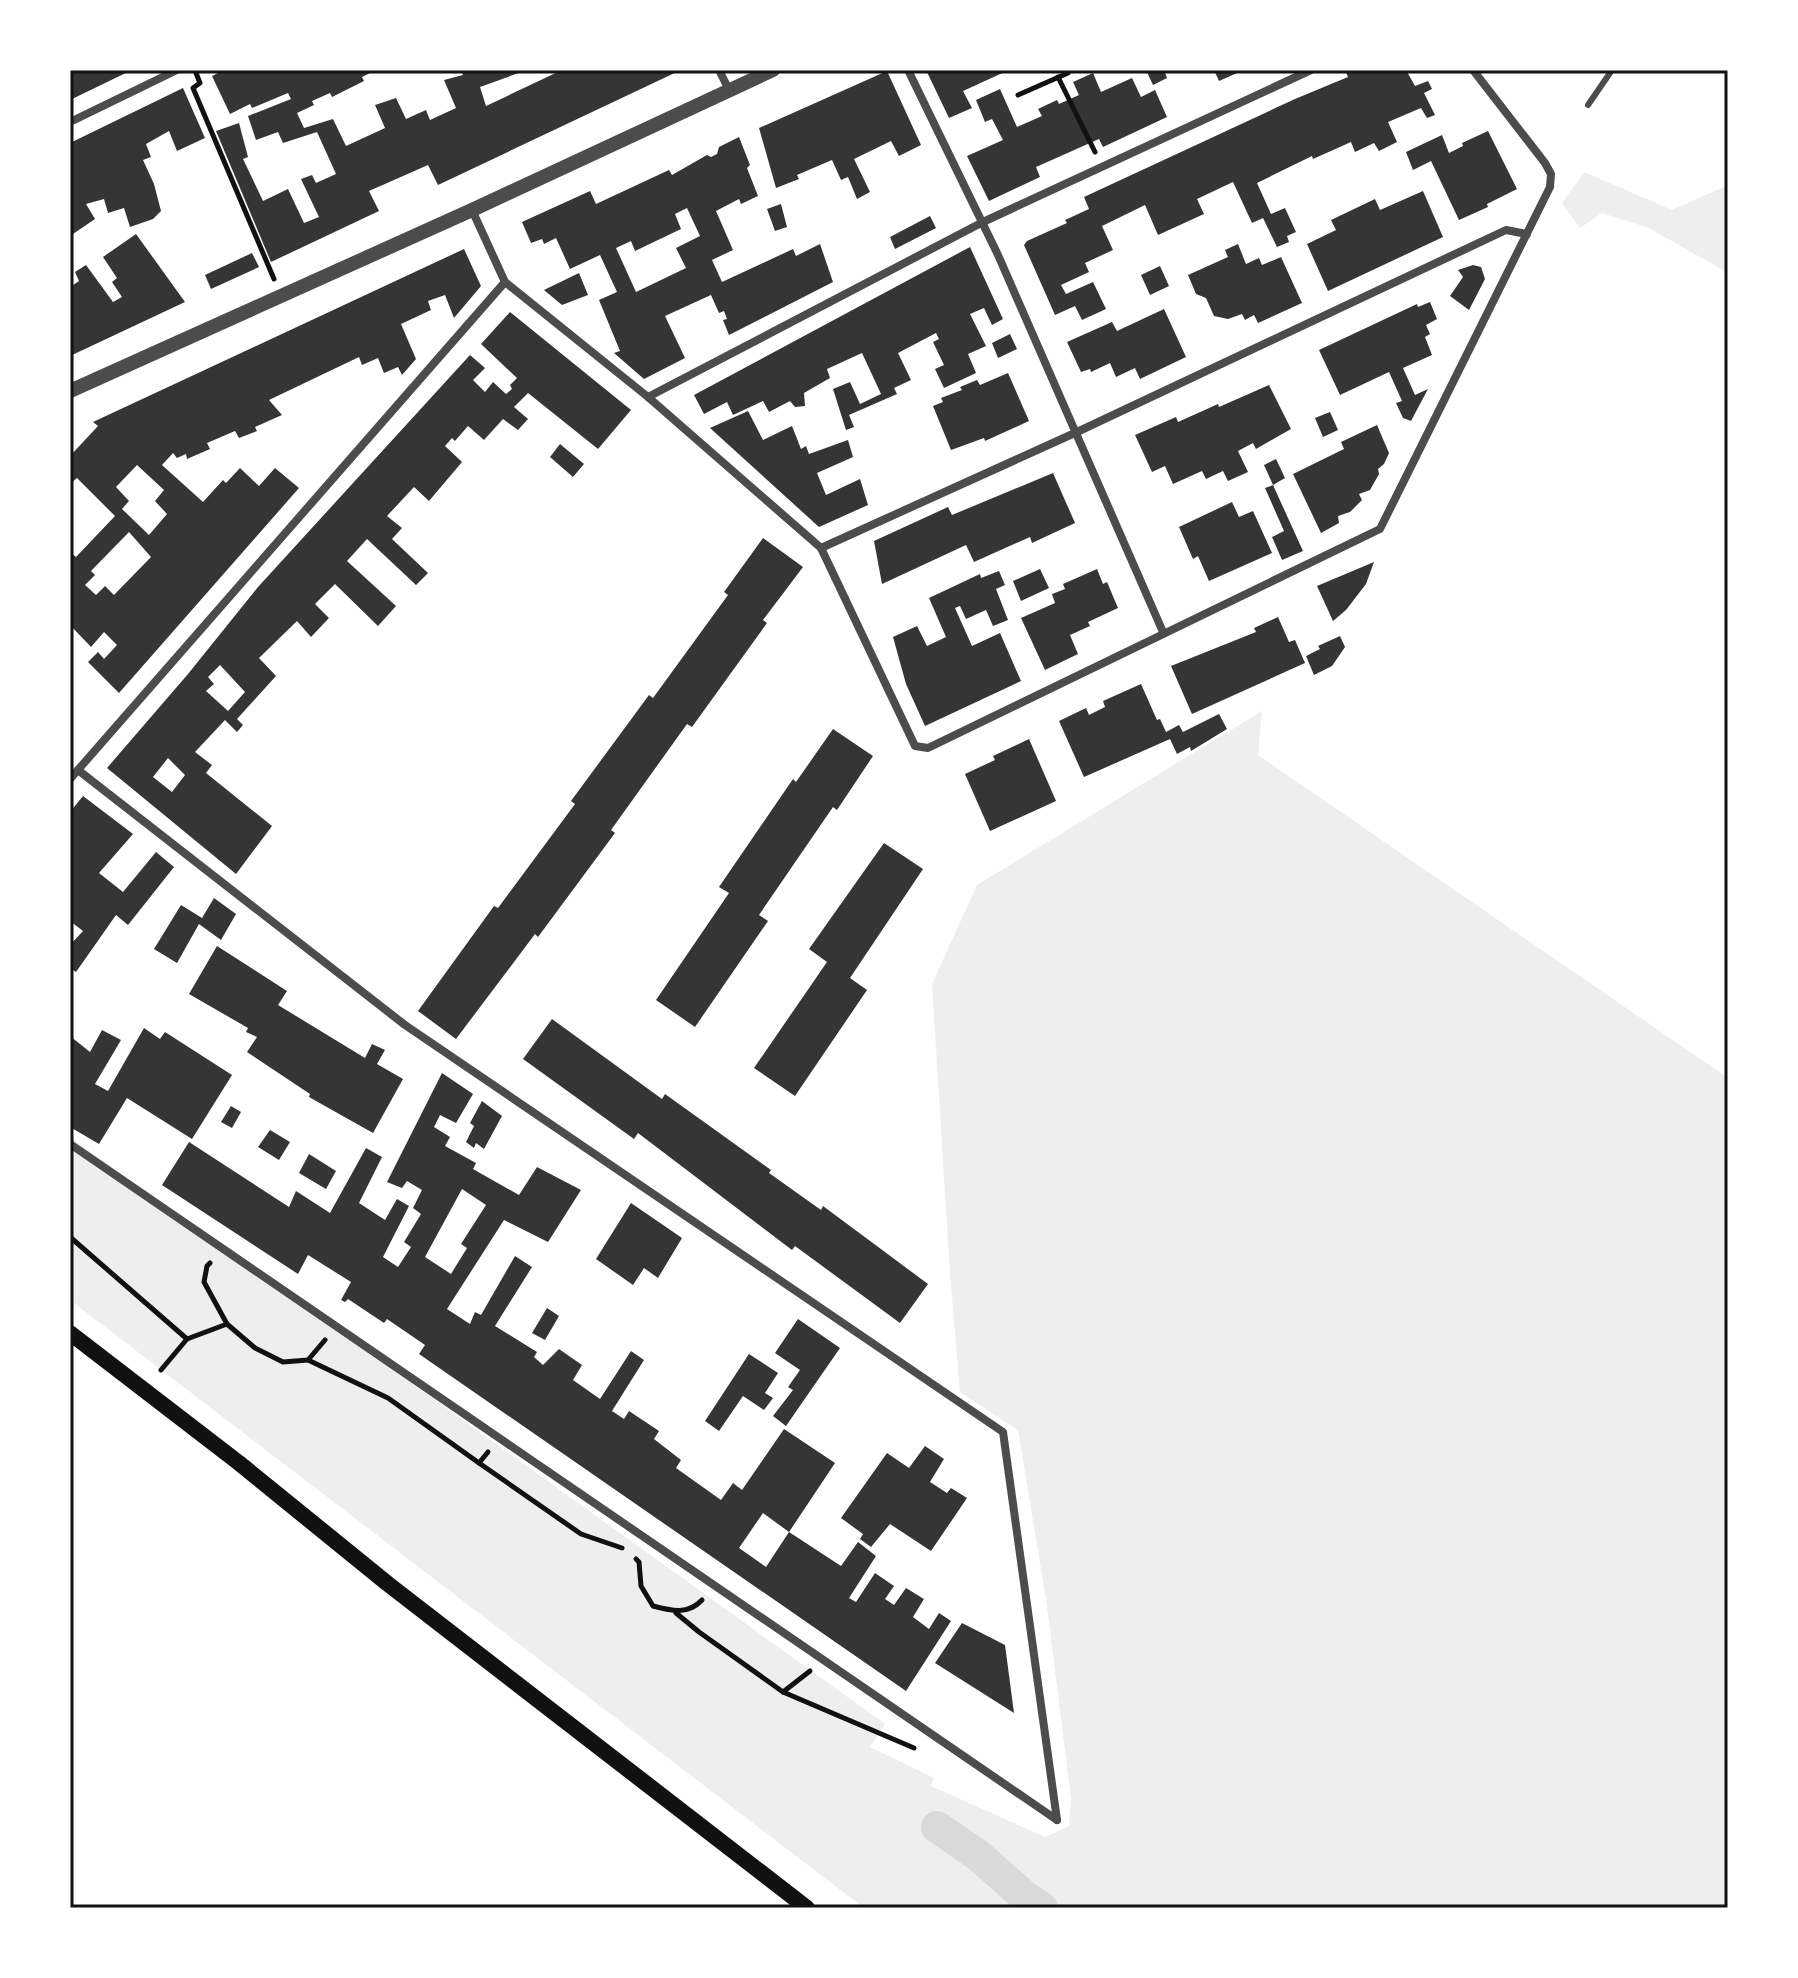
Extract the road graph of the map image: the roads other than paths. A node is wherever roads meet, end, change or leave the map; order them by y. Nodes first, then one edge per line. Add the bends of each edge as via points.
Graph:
1 (177, 70) edge
2 (719, 70) edge
3 (773, 70) edge
4 (908, 70) edge
5 (1311, 70) edge
6 (1473, 70) edge
7 (1612, 70) edge
8 (729, 90) junction
9 (1588, 105) dead end
10 (70, 122) edge
11 (472, 210) junction
12 (983, 222) junction
13 (1527, 234) junction
14 (505, 282) junction
15 (70, 391) edge
16 (648, 397) junction
17 (1077, 432) junction
18 (821, 548) junction
19 (1163, 632) junction
20 (78, 770) junction
21 (70, 779) edge
22 (70, 1144) edge
23 (70, 1333) edge
24 (807, 1908) edge

1 - 10 street
2 - 8 street
3 - 8 street
4 - 12 street
5 - 12 street
6 - 13 street via 1551,174
7 - 9 lane
8 - 11 street
11 - 14 street
11 - 15 street
12 - 16 street
12 - 17 street
13 - 17 street via 1506,230
13 - 19 street via 1380,529
14 - 16 street
14 - 20 street
16 - 18 street
17 - 18 street
17 - 19 street
18 - 19 street via 915,746 928,748
20 - 21 street
20 - 22 street via 405,1025 1003,1432 1057,1820
23 - 24 main road

